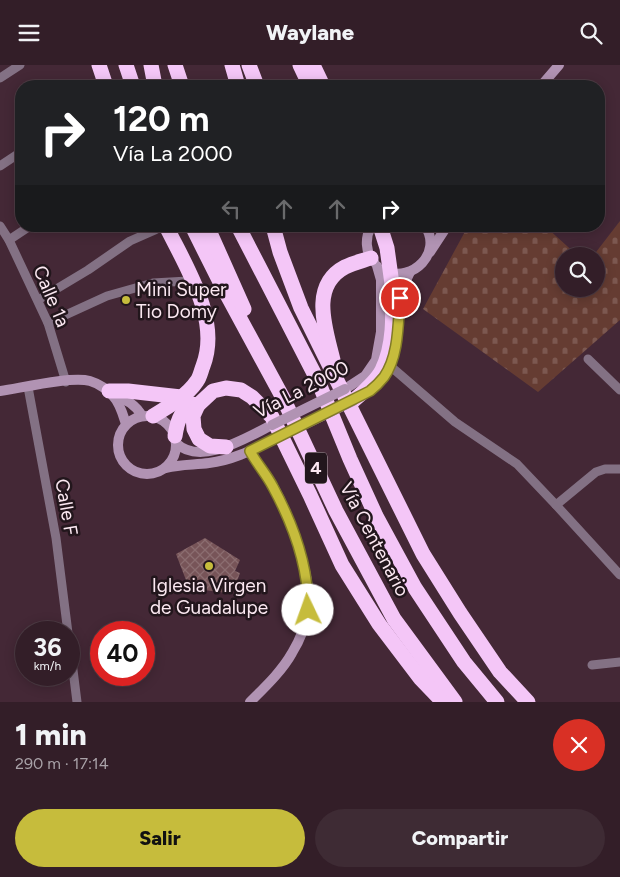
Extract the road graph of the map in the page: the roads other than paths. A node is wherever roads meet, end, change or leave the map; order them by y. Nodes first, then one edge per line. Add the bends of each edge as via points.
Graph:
1 (20, 65) edge
2 (99, 65) edge
3 (126, 65) edge
4 (150, 65) edge
5 (175, 65) edge
6 (232, 65) edge
7 (248, 65) edge
8 (300, 65) edge
9 (313, 65) edge
10 (559, 65) edge
11 (0, 78) edge
12 (104, 80) edge
13 (131, 80) edge
14 (154, 80) edge
15 (180, 80) edge
16 (236, 80) edge
17 (254, 80) edge
18 (307, 80) edge
19 (320, 80) edge
20 (546, 80) edge
21 (15, 156) edge
22 (0, 166) edge
23 (0, 226) edge
24 (21, 232) edge
25 (151, 232) edge
26 (162, 232) edge
27 (195, 232) edge
28 (209, 232) edge
29 (241, 232) edge
30 (275, 232) edge
31 (370, 232) edge
32 (382, 232) edge
33 (427, 232) edge
34 (443, 232) edge
35 (9, 240) junction
36 (428, 254) junction
37 (374, 262) junction
38 (410, 273) junction
39 (188, 281) dead end
40 (38, 300) junction
41 (48, 323) junction
42 (588, 359) dead end
43 (389, 365) junction
44 (66, 382) junction
45 (28, 387) junction
46 (620, 390) edge
47 (0, 391) edge
48 (345, 391) junction
49 (111, 394) junction
50 (181, 397) junction
51 (283, 398) junction
52 (198, 405) junction
53 (147, 416) junction
54 (126, 424) junction
55 (175, 439) junction
56 (226, 447) junction
57 (250, 451) junction
58 (166, 468) junction
59 (620, 469) edge
60 (556, 505) junction
61 (620, 575) edge
62 (66, 621) edge
63 (620, 662) edge
64 (592, 665) dead end
65 (75, 686) edge
66 (77, 702) edge
67 (250, 702) edge
68 (443, 702) edge
69 (455, 702) edge
70 (497, 702) edge
71 (528, 702) edge

1 - 11 street
2 - 12 highway
3 - 13 highway
4 - 14 highway
5 - 15 highway
6 - 16 highway
7 - 17 highway
8 - 18 highway
9 - 19 highway
10 - 20 street
21 - 22 street
23 - 35 street, Calle 1a
24 - 35 street
25 - 40 street via 130,241
26 - 50 highway via 202,305 209,338 207,357 198,380
27 - 51 highway, Vía Centenario / 4
28 - 51 highway
29 - 70 highway via 318,381 376,516 411,580 464,662
30 - 48 highway, Vía Centenario via 301,308
31 - 37 street, Vía La 2000 via 367,249
32 - 48 highway, bridge via 392,284 390,348 382,371
33 - 36 street via 430,242
34 - 36 street
35 - 40 street, Calle 1a
36 - 38 street
37 - 38 street via 387,273
37 - 48 street, Vía La 2000 via 381,280 381,333 376,360 365,376
37 - 48 highway via 343,268 330,280 325,291 323,318
38 - 43 street, Vía La 2000 via 400,298 396,341
39 - 41 street via 154,283 108,296
40 - 41 street, Calle 1a
41 - 44 street, Calle 1a
42 - 46 street
43 - 48 street, Vía La 2000 via 370,391
43 - 60 street via 455,421 517,464
44 - 45 street
44 - 49 street via 90,381
45 - 47 street
45 - 62 street, Calle F via 56,538
48 - 56 street, Vía La 2000, bridge
48 - 57 street, Vía La 2000, bridge via 278,437
48 - 71 highway, Vía Centenario via 423,555 500,672
49 - 50 highway via 128,391
49 - 53 street via 123,398
49 - 54 street
50 - 53 highway via 169,407
51 - 69 highway, Vía Centenario / 4 via 336,511 394,619
52 - 55 highway via 190,404 184,409 177,420
52 - 56 highway via 192,415 199,439 210,446
52 - 68 highway via 213,391 226,388 241,390 272,417 342,565 379,624 420,678
53 - 54 street
53 - 55 street via 162,420 170,427
54 - 58 street via 120,432 118,452 129,469 147,475
55 - 56 street, Vía La 2000 via 187,451 196,453
55 - 58 street via 175,452
57 - 58 street, Vía La 2000 via 230,459
57 - 67 street via 284,508 309,593 302,632 292,653
59 - 60 street via 596,472
60 - 61 street
63 - 64 street
65 - 66 street

